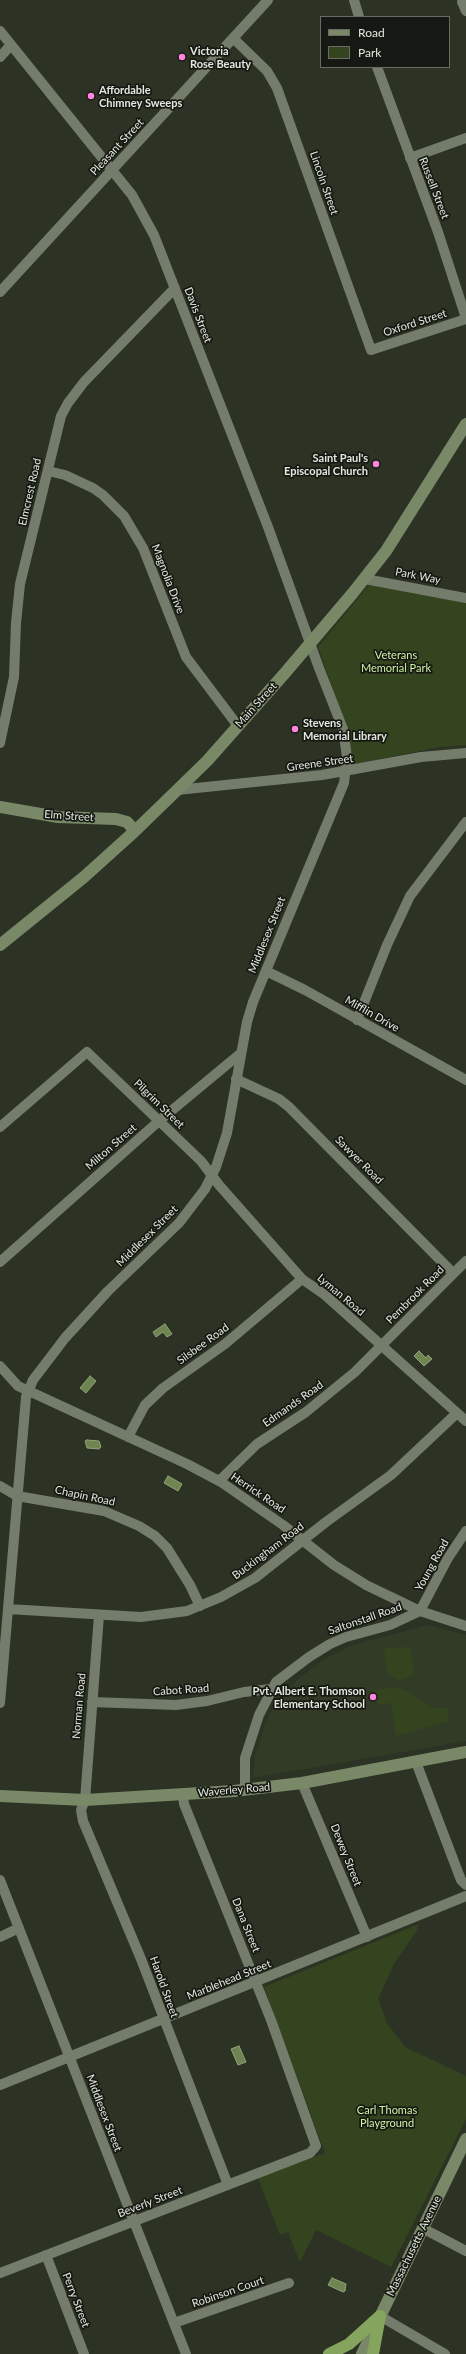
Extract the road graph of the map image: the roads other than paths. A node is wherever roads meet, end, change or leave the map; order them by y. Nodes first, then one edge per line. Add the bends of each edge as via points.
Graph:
1 (268, 0) edge
2 (354, 0) edge
3 (360, 16) edge
4 (0, 31) edge
5 (233, 38) junction
6 (11, 45) junction
7 (0, 57) edge
8 (377, 68) edge
9 (466, 138) edge
10 (410, 158) junction
11 (112, 170) junction
12 (175, 288) junction
13 (0, 292) edge
14 (466, 318) edge
15 (371, 350) joint
16 (466, 424) edge
17 (48, 471) junction
18 (365, 578) junction
19 (466, 598) edge
20 (310, 644) junction
21 (238, 726) junction
22 (0, 743) edge
23 (466, 753) edge
24 (346, 772) junction
25 (177, 790) junction
26 (0, 807) edge
27 (466, 822) edge
28 (135, 831) junction
29 (0, 946) edge
30 (266, 971) junction
31 (357, 1020) junction
32 (241, 1053) junction
33 (236, 1079) junction
34 (466, 1080) edge
35 (159, 1121) junction
36 (0, 1127) edge
37 (212, 1175) junction
38 (466, 1261) edge
39 (0, 1262) edge
40 (453, 1273) junction
41 (302, 1279) junction
42 (382, 1346) junction
43 (0, 1366) edge
44 (28, 1391) junction
45 (457, 1413) junction
46 (466, 1421) edge
47 (128, 1437) junction
48 (219, 1481) junction
49 (0, 1486) edge
50 (17, 1496) junction
51 (466, 1531) edge
52 (303, 1541) junction
53 (200, 1606) junction
54 (8, 1609) junction
55 (420, 1611) junction
56 (99, 1615) junction
57 (3, 1624) edge
58 (466, 1626) edge
59 (271, 1690) junction
60 (0, 1691) edge
61 (92, 1702) junction
62 (0, 1703) edge
63 (466, 1752) edge
64 (416, 1762) junction
65 (302, 1783) junction
66 (245, 1790) junction
67 (183, 1794) junction
68 (0, 1796) edge
69 (85, 1800) junction
70 (0, 1880) edge
71 (466, 1885) edge
72 (466, 1896) edge
73 (19, 1928) junction
74 (367, 1937) junction
75 (0, 1938) edge
76 (255, 1983) junction
77 (163, 2019) junction
78 (69, 2057) junction
79 (0, 2085) edge
80 (466, 2140) edge
81 (310, 2153) joint
82 (228, 2185) junction
83 (134, 2221) junction
84 (422, 2228) junction
85 (466, 2251) edge
86 (46, 2255) junction
87 (0, 2273) edge
88 (289, 2284) dead end
89 (380, 2316) junction
90 (174, 2323) junction
91 (84, 2354) edge
92 (186, 2354) edge
93 (329, 2354) edge
94 (362, 2354) edge
95 (374, 2354) edge
96 (445, 2354) edge

1 - 5 street, Pleasant Street
2 - 3 street
4 - 6 street, Davis Street
5 - 11 street, Pleasant Street
5 - 15 street, Lincoln Street via 267,71 277,88
6 - 7 street
6 - 11 street, Davis Street
8 - 10 street, Russell Street
9 - 10 street
10 - 14 street, Russell Street
11 - 12 street, Davis Street via 132,195 154,235
11 - 13 street, Pleasant Street
12 - 17 street, Elmcrest Road via 84,382 68,404 56,434
12 - 20 street, Davis Street
14 - 15 street, Oxford Street
16 - 18 main road, Main Street via 403,525
17 - 21 street, Magnolia Drive via 93,488 124,516 143,548 186,657
17 - 22 street, Elmcrest Road via 20,584 14,677
18 - 19 street, Park Way
18 - 20 main road, Main Street
20 - 21 main road, Main Street
20 - 24 street, Middlesex Street via 343,729
21 - 25 main road, Main Street
23 - 24 street, Greene Street via 421,757
24 - 25 street, Greene Street via 227,787
24 - 30 street, Middlesex Street via 339,796
25 - 28 main road, Main Street
26 - 28 main road, Elm Street via 58,817 116,819 127,822
27 - 31 street via 410,896
28 - 29 main road, Main Street
30 - 31 street, Mifflin Drive
30 - 32 street, Middlesex Street via 247,1022
31 - 34 street, Mifflin Drive
32 - 33 street, Middlesex Street
32 - 35 street, Milton Street
33 - 37 street, Middlesex Street via 225,1141
33 - 40 street, Sawyer Road via 279,1099 289,1107
35 - 36 street, Pilgrim Street via 87,1052
35 - 37 street, Pilgrim Street
35 - 39 street, Milton Street
37 - 41 street, Lyman Road
37 - 44 street, Middlesex Street via 205,1189 179,1223 108,1291 65,1338 43,1366
38 - 40 street, Pembrook Road
40 - 42 street, Pembrook Road
41 - 42 street, Lyman Road via 325,1295
41 - 47 street, Silsbee Road via 225,1344 163,1388 145,1405
42 - 45 street, Lyman Road
42 - 48 street, Edmands Road via 331,1392 257,1444
43 - 44 street, Herrick Road via 18,1386
44 - 47 street, Herrick Road
44 - 50 street, Middlesex Street
45 - 46 street, Lyman Road
45 - 52 street, Buckingham Road via 398,1469
47 - 48 street, Herrick Road
48 - 52 street, Herrick Road via 265,1511
49 - 50 street
50 - 53 street, Chapin Road via 104,1511 139,1526 155,1536 167,1548
50 - 54 street, Middlesex Street
51 - 55 street, Young Road via 448,1558
52 - 53 street, Buckingham Road via 246,1585
52 - 55 street, Herrick Road via 352,1578
53 - 56 street, Buckingham Road via 187,1611 142,1617
54 - 56 street, Buckingham Road
54 - 57 street, Middlesex Street
55 - 58 street, Herrick Road
55 - 59 street, Saltonstall Road via 390,1625 330,1644 276,1682
56 - 61 street, Norman Road
57 - 60 street, Middlesex Street
59 - 61 street, Cabot Road via 244,1692 176,1705
59 - 66 street, Saltonstall Road via 259,1715 245,1758
60 - 62 street, Middlesex Street
61 - 69 street, Norman Road
63 - 64 main road, Waverley Road
64 - 65 main road, Waverley Road
64 - 71 street via 461,1880
65 - 66 main road, Waverley Road
65 - 74 street, Dewey Street
66 - 67 main road, Waverley Road
67 - 69 main road, Waverley Road
67 - 76 street, Dana Street via 184,1804
68 - 69 main road, Waverley Road
69 - 77 street, Harold Street via 81,1810 83,1821 141,1959
70 - 73 street, Middlesex Street
72 - 74 street, Marblehead Street
73 - 75 street
73 - 78 street, Middlesex Street
74 - 76 street, Marblehead Street
76 - 77 street, Marblehead Street
76 - 81 street, Dana Street via 315,2138 316,2146
77 - 78 street, Marblehead Street
77 - 82 street, Harold Street
78 - 79 street, Marblehead Street
78 - 83 street, Middlesex Street
80 - 84 main road, Massachusetts Avenue
81 - 82 street, Beverly Street
82 - 83 street, Beverly Street
83 - 86 street, Beverly Street
83 - 90 street, Middlesex Street
84 - 85 street
84 - 89 main road, Massachusetts Avenue
86 - 87 street, Beverly Street
86 - 91 street, Perry Street
88 - 90 street, Robinson Court
89 - 93 highway via 349,2344
89 - 94 main road, Massachusetts Avenue
89 - 95 highway
89 - 96 street
90 - 92 street, Middlesex Street

